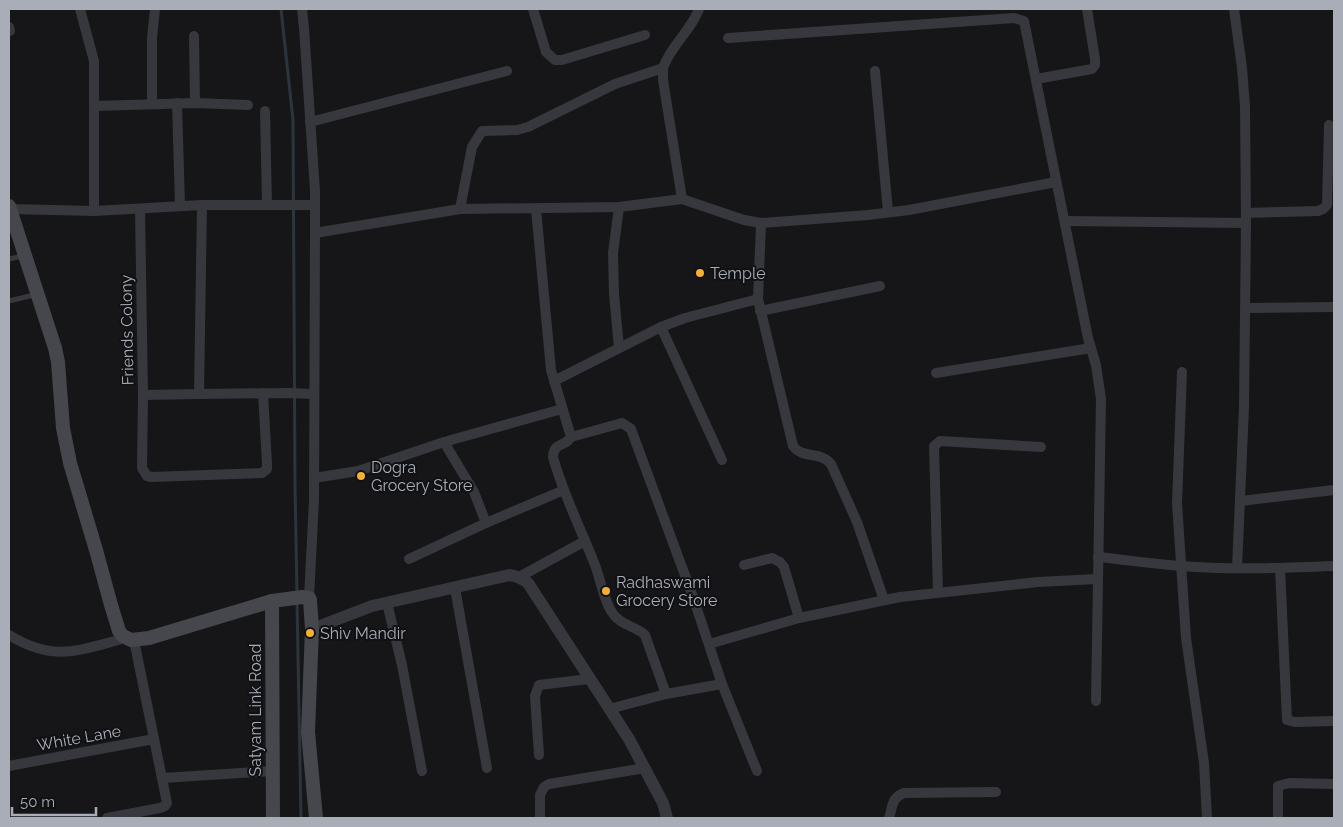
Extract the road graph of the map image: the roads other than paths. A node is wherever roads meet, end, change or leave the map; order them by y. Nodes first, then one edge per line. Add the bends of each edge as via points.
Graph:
1 (80, 9) edge
2 (155, 9) edge
3 (302, 9) edge
4 (533, 9) edge
5 (699, 9) edge
6 (1087, 9) edge
7 (1234, 9) edge
8 (645, 35) dead end
9 (194, 36) dead end
10 (728, 38) dead end
11 (663, 68) junction
12 (507, 71) dead end
13 (875, 71) dead end
14 (1036, 80) junction
15 (177, 103) junction
16 (195, 103) junction
17 (152, 104) junction
18 (248, 105) dead end
19 (94, 106) junction
20 (265, 111) dead end
21 (310, 122) junction
22 (1328, 125) dead end
23 (1331, 166) edge
24 (1056, 182) junction
25 (682, 199) junction
26 (202, 205) junction
27 (267, 205) junction
28 (315, 205) junction
29 (180, 206) junction
30 (9, 207) edge
31 (619, 207) junction
32 (140, 208) junction
33 (460, 209) junction
34 (536, 209) junction
35 (94, 211) junction
36 (888, 212) junction
37 (1246, 218) junction
38 (1065, 221) junction
39 (761, 222) junction
40 (315, 233) junction
41 (25, 255) junction
42 (9, 259) edge
43 (880, 286) dead end
44 (38, 294) junction
45 (758, 299) junction
46 (9, 300) edge
47 (1334, 307) edge
48 (1245, 308) junction
49 (760, 311) junction
50 (661, 327) junction
51 (619, 348) junction
52 (1091, 348) junction
53 (1182, 372) dead end
54 (936, 373) dead end
55 (554, 381) junction
56 (263, 393) junction
57 (199, 394) junction
58 (313, 394) junction
59 (143, 395) junction
60 (562, 409) junction
61 (571, 437) junction
62 (444, 442) junction
63 (1041, 447) dead end
64 (722, 460) dead end
65 (314, 478) junction
66 (564, 490) junction
67 (1334, 490) edge
68 (1241, 501) junction
69 (486, 523) junction
70 (585, 541) junction
71 (1098, 557) junction
72 (409, 559) dead end
73 (744, 565) dead end
74 (1181, 566) junction
75 (1334, 566) edge
76 (1237, 568) junction
77 (1280, 568) junction
78 (519, 577) junction
79 (1097, 579) junction
80 (455, 588) junction
81 (938, 592) junction
82 (306, 597) junction
83 (277, 600) junction
84 (884, 600) junction
85 (387, 603) junction
86 (799, 618) junction
87 (312, 629) junction
88 (9, 635) edge
89 (130, 639) junction
90 (709, 644) junction
91 (589, 679) junction
92 (722, 684) junction
93 (666, 694) junction
94 (1096, 702) dead end
95 (609, 710) junction
96 (1334, 721) edge
97 (154, 739) junction
98 (539, 755) dead end
99 (9, 766) edge
100 (487, 768) dead end
101 (646, 768) junction
102 (273, 771) junction
103 (422, 771) dead end
104 (757, 772) dead end
105 (163, 778) junction
106 (1334, 784) edge
107 (996, 792) dead end
108 (107, 818) edge
109 (273, 818) edge
110 (316, 818) edge
111 (540, 818) edge
112 (667, 818) edge
113 (890, 818) edge
114 (1207, 818) edge
115 (1278, 818) edge

1 - 19 street via 94,61
2 - 17 street
3 - 21 street
4 - 8 street via 546,52 555,60
5 - 11 street
6 - 14 street via 1095,59 1092,69
7 - 37 street via 1245,106
9 - 16 street
10 - 14 street via 1014,18 1024,21 1026,26
11 - 25 street
11 - 33 street via 615,84 528,127 482,131 472,147
12 - 21 street
13 - 36 street
14 - 24 street
15 - 16 street
15 - 17 street
15 - 29 street
16 - 18 street
17 - 19 street
19 - 35 street
20 - 27 street
21 - 28 street
22 - 23 street
23 - 37 street via 1327,205 1323,209
24 - 36 street
24 - 38 street
25 - 31 street
25 - 39 street via 744,220
26 - 27 street
26 - 29 street
26 - 57 street
27 - 28 street
28 - 40 street
29 - 32 street
30 - 35 street
30 - 41 main road
31 - 34 street
31 - 51 street via 613,253
32 - 35 street
32 - 59 street, Friends Colony
33 - 34 street
33 - 40 street
34 - 55 street
36 - 39 street
37 - 38 street
37 - 48 street
38 - 52 street
39 - 45 street
40 - 58 street
41 - 42 lane
41 - 44 main road
43 - 49 street
44 - 46 lane
44 - 89 main road via 58,362 70,463 119,631
45 - 49 street
45 - 50 street
47 - 48 street
48 - 68 street
49 - 84 street via 793,446 798,452 821,456 831,464 857,522
50 - 51 street
50 - 64 street
51 - 55 street
52 - 54 street
52 - 71 street via 1101,400
53 - 74 street via 1177,503
55 - 60 street
56 - 57 street, Friends Colony
56 - 58 street, Friends Colony
56 - 59 street via 267,469 262,473 152,477 147,476 142,468
57 - 59 street, Friends Colony
58 - 65 street
60 - 61 street
60 - 62 street
61 - 66 street via 553,450 554,464
61 - 90 street via 622,423 631,429
62 - 65 street via 358,471
62 - 69 street via 474,492
63 - 81 street via 940,441 934,446
65 - 82 street
66 - 69 street
66 - 70 street
67 - 68 street
68 - 76 street
69 - 72 street
70 - 78 street
70 - 93 street via 611,612 645,636
71 - 74 street
71 - 79 street
73 - 86 street via 772,558 780,562
74 - 76 street
74 - 114 street via 1186,638 1204,763
75 - 77 street
76 - 77 street
77 - 96 street via 1287,720
78 - 80 street via 509,575
78 - 91 street via 528,584
79 - 81 street
79 - 94 street
80 - 85 street
80 - 100 street
81 - 84 street
82 - 83 main road
82 - 87 main road via 312,608
83 - 89 main road via 156,636
83 - 102 main road, Satyam Link Road
84 - 86 street
85 - 87 street
85 - 103 street
86 - 90 street
87 - 110 main road via 308,732
88 - 89 street via 35,648 59,653
89 - 97 street
90 - 92 street
91 - 95 street
91 - 98 street via 539,685 535,696
92 - 93 street
92 - 104 street
93 - 95 street
95 - 101 street
97 - 99 street, White Lane
97 - 105 street
101 - 111 street via 549,784 540,795
101 - 112 street
102 - 105 street
102 - 109 main road, Satyam Link Road
105 - 108 street via 165,806
106 - 115 street via 1289,783 1278,786
107 - 113 street via 904,793 896,796

